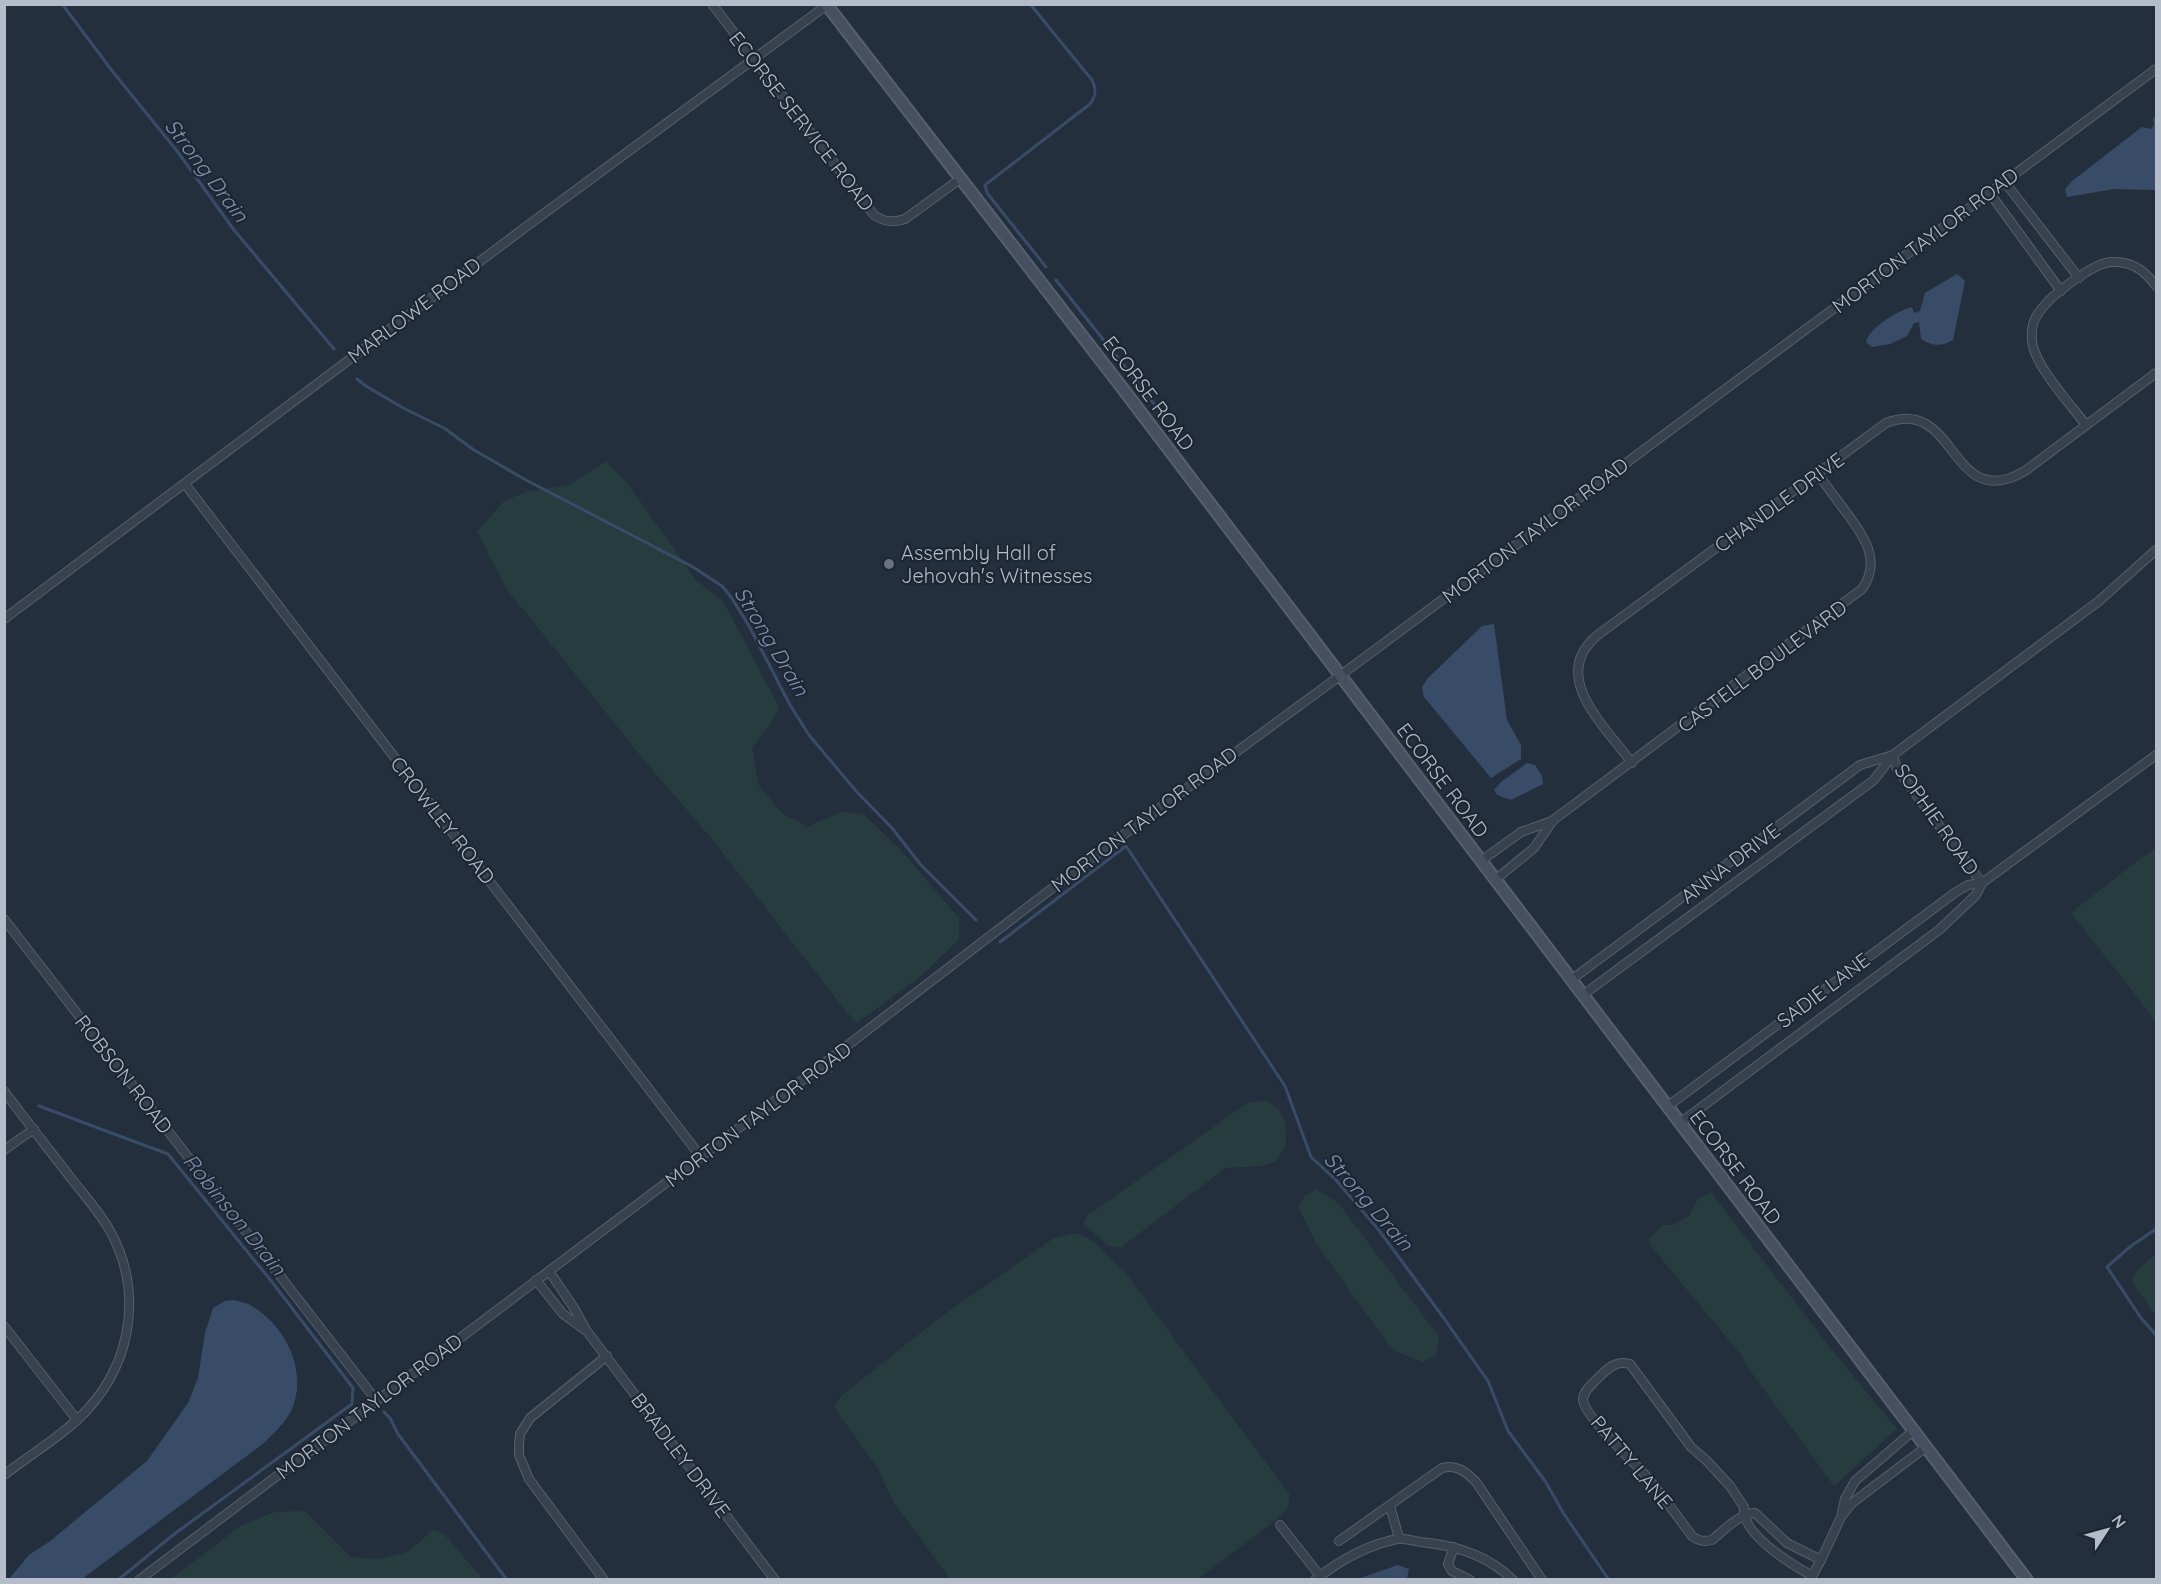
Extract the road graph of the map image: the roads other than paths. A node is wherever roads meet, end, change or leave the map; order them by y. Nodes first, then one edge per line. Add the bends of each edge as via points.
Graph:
1 (712, 4) edge
2 (826, 5) edge
3 (753, 58) junction
4 (2157, 69) edge
5 (960, 179) junction
6 (2004, 181) junction
7 (1989, 192) junction
8 (2079, 278) junction
9 (2157, 286) edge
10 (2061, 291) junction
11 (2157, 373) edge
12 (2086, 425) junction
13 (1818, 474) junction
14 (185, 484) junction
15 (2157, 550) edge
16 (4, 619) edge
17 (1341, 675) junction
18 (1893, 755) junction
19 (2157, 755) edge
20 (1632, 763) junction
21 (1552, 821) junction
22 (1481, 861) junction
23 (1495, 880) junction
24 (1982, 883) junction
25 (4, 919) edge
26 (1571, 980) junction
27 (1583, 995) junction
28 (4, 1091) edge
29 (1668, 1106) junction
30 (1680, 1123) junction
31 (34, 1130) junction
32 (4, 1150) edge
33 (701, 1157) junction
34 (549, 1271) junction
35 (536, 1280) junction
36 (4, 1326) edge
37 (586, 1330) junction
38 (607, 1356) junction
39 (376, 1400) junction
40 (77, 1420) junction
41 (1913, 1431) junction
42 (1926, 1447) junction
43 (4, 1474) edge
44 (1390, 1506) junction
45 (1743, 1515) junction
46 (1841, 1516) junction
47 (1280, 1525) dead end
48 (1399, 1538) junction
49 (1339, 1541) dead end
50 (1454, 1547) junction
51 (1821, 1560) junction
52 (1317, 1578) edge
53 (1811, 1578) edge
54 (139, 1580) edge
55 (604, 1580) edge
56 (776, 1580) edge
57 (1470, 1580) edge
58 (1513, 1580) edge
59 (1542, 1580) edge
60 (2027, 1580) edge

1 - 3 street, ECORSE SERVICE ROAD
2 - 3 street, MARLOWE ROAD
2 - 5 main road, ECORSE ROAD
3 - 5 street, ECORSE SERVICE ROAD via 879,218 892,222 905,219
3 - 14 street, MARLOWE ROAD
4 - 6 street, MORTON TAYLOR ROAD
5 - 17 main road, ECORSE ROAD
6 - 7 street, MORTON TAYLOR ROAD
6 - 8 street
7 - 10 street
7 - 17 street, MORTON TAYLOR ROAD
8 - 9 street via 2104,263 2122,262 2143,270
8 - 10 street
10 - 12 street via 2037,316 2031,331 2033,348 2038,362
11 - 12 street, CHANDLE DRIVE
12 - 13 street, CHANDLE DRIVE via 2025,471 1997,481 1972,474 1929,425 1899,419 1886,423
13 - 20 street, CASTELL BOULEVARD via 1867,542 1871,566 1867,582 1856,596
13 - 20 street, CHANDLE DRIVE via 1599,634 1584,649 1577,670 1580,691
14 - 16 street, MARLOWE ROAD
14 - 33 street, CROWLEY ROAD
15 - 18 street, ANNA DRIVE via 2099,602
17 - 22 main road, ECORSE ROAD
17 - 33 street, MORTON TAYLOR ROAD via 1089,860
18 - 24 street, SOPHIE ROAD via 1898,769
18 - 26 street, ANNA DRIVE via 1860,765
18 - 27 street, ANNA DRIVE via 1874,780
19 - 24 street, SADIE LANE
20 - 21 street, CASTELL BOULEVARD
21 - 22 street, CASTELL BOULEVARD via 1521,832
21 - 23 street, CASTELL BOULEVARD via 1534,848
22 - 23 main road, ECORSE ROAD
23 - 26 main road, ECORSE ROAD
24 - 29 street, SADIE LANE via 1956,892
24 - 30 street, SADIE LANE via 1976,895 1939,930
25 - 39 street, ROBSON ROAD
26 - 27 main road, ECORSE ROAD
27 - 29 main road, ECORSE ROAD
28 - 31 street
29 - 30 main road, ECORSE ROAD
30 - 41 main road, ECORSE ROAD
31 - 32 street
31 - 40 street via 104,1222 126,1271 130,1313 122,1354 105,1387
33 - 34 street, MORTON TAYLOR ROAD
34 - 35 street, MORTON TAYLOR ROAD
34 - 37 street, BRADLEY DRIVE
35 - 37 street, BRADLEY DRIVE via 562,1314
35 - 39 street, MORTON TAYLOR ROAD
36 - 40 street
37 - 38 street, BRADLEY DRIVE
38 - 55 street via 530,1418 520,1434 519,1455 529,1479
38 - 56 street, BRADLEY DRIVE
39 - 54 street, MORTON TAYLOR ROAD
40 - 43 street
41 - 42 main road, ECORSE ROAD
41 - 46 street via 1855,1481
42 - 46 street via 1864,1492
42 - 60 main road, ECORSE ROAD
44 - 48 street
44 - 49 street
44 - 59 street via 1442,1468 1460,1468 1476,1482
45 - 45 street, PATTY LANE via 1744,1507 1730,1486 1691,1447 1629,1364 1621,1362 1608,1368 1584,1392 1586,1408 1692,1536 1712,1540
45 - 51 street via 1755,1514 1787,1543
45 - 53 street, PATTY LANE via 1768,1547
46 - 51 street
47 - 52 street
48 - 50 street
48 - 52 street via 1355,1553
50 - 57 street via 1448,1564
50 - 58 street via 1485,1559
51 - 53 street

